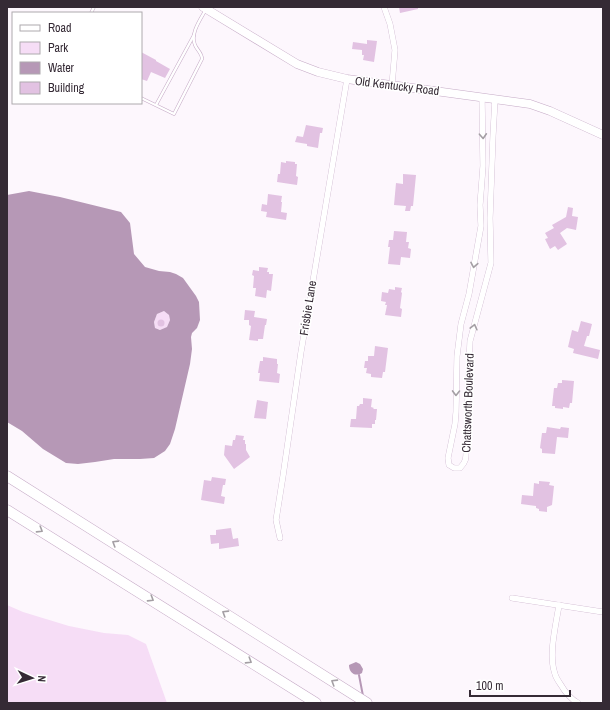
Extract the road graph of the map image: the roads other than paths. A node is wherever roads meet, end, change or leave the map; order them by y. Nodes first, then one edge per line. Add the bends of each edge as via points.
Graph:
1 (384, 7) edge
2 (205, 8) edge
3 (194, 34) junction
4 (347, 79) junction
5 (392, 85) junction
6 (482, 97) junction
7 (142, 98) edge
8 (496, 99) junction
9 (156, 105) junction
10 (603, 135) edge
11 (7, 476) edge
12 (7, 510) edge
13 (280, 538) dead end
14 (512, 598) dead end
15 (560, 605) junction
16 (603, 612) edge
17 (316, 703) edge
18 (367, 703) edge
19 (578, 703) edge

1 - 5 street via 395,50
2 - 3 lane
2 - 4 street, Old Kentucky Road via 297,64
3 - 9 lane
3 - 9 lane via 194,44 202,59 174,114
4 - 5 street, Old Kentucky Road
4 - 13 street, Frisbie Lane via 284,464 276,520
5 - 6 street, Old Kentucky Road
6 - 8 street, Old Kentucky Road
6 -> 8 street, Chattsworth Boulevard via 481,226 458,349 455,424 448,458 449,465 454,468 460,468 466,457 470,341 492,263 490,218
7 - 9 lane
8 - 10 street, Old Kentucky Road via 530,104
18 -> 11 highway
12 -> 17 highway
14 - 15 street
15 - 16 street
15 - 19 street via 552,662 555,675 563,689

